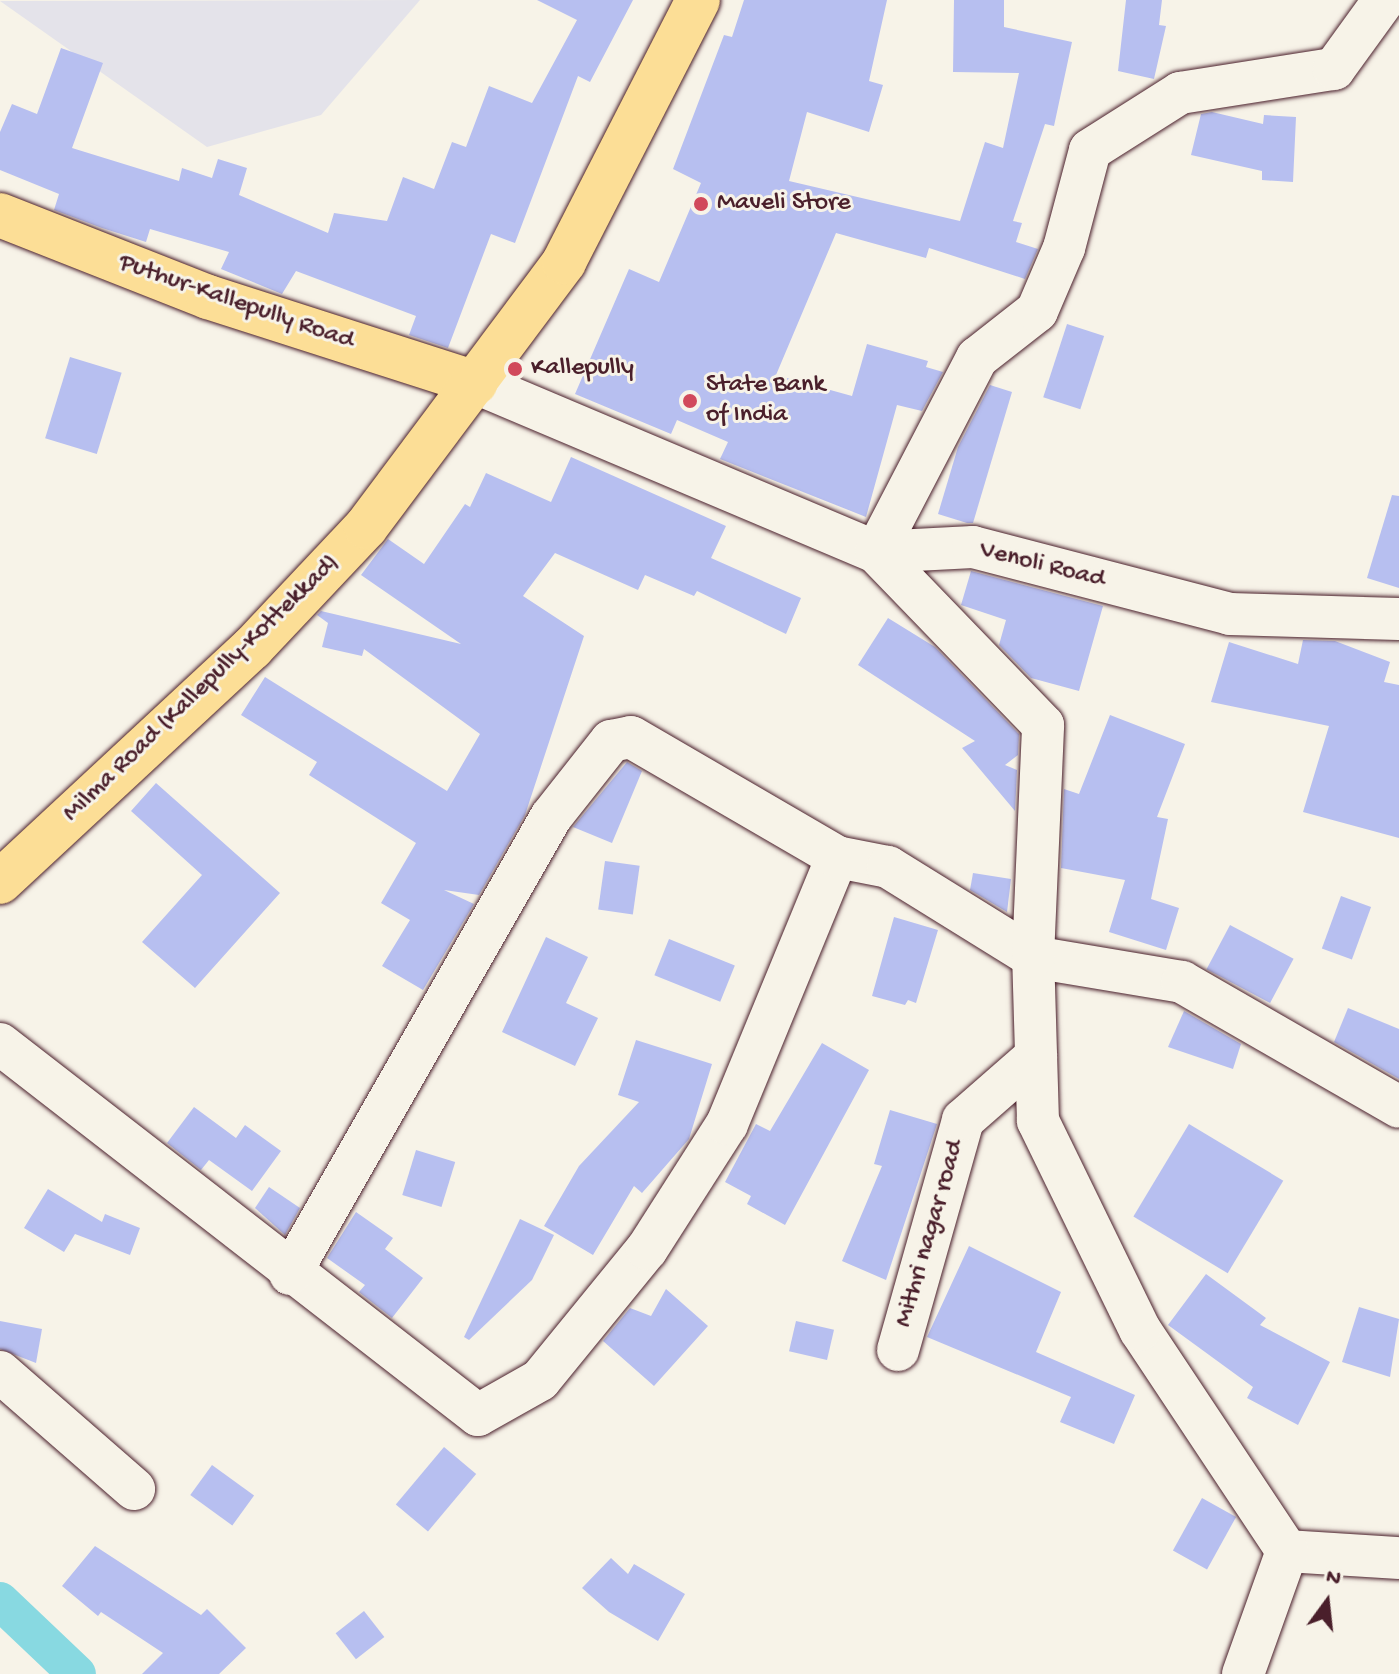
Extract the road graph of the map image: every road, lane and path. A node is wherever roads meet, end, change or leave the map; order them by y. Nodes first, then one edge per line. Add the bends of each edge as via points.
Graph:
1 (698, 0) edge
2 (1388, 9) edge
3 (0, 215) edge
4 (476, 383) junction
5 (876, 552) junction
6 (1399, 619) edge
7 (837, 857) junction
8 (0, 882) edge
9 (1033, 957) junction
10 (0, 1044) edge
11 (1036, 1056) junction
12 (1399, 1107) edge
13 (290, 1274) junction
14 (898, 1350) dead end
15 (0, 1372) edge
16 (134, 1489) dead end
17 (1287, 1551) junction
18 (1399, 1558) edge
19 (1243, 1674) edge

1 - 4 main road, Milma Road (Kallepully-Kottekkad) via 564,262
2 - 5 street via 1334,69 1180,93 1090,150 1064,248 1037,311 977,358
3 - 4 main road, Puthur-Kallepully Road via 208,297
4 - 5 street, Venoli Road
4 - 8 main road, Milma Road (Kallepully-Kottekkad) via 366,527 252,648
5 - 6 street, Venoli Road via 973,547 1230,614
5 - 9 street via 1043,725
7 - 9 street via 888,867
7 - 13 street via 670,754 631,737 611,741 551,817
7 - 13 street via 727,1124 647,1249 540,1380 478,1415
9 - 11 street
9 - 12 street via 1182,982
10 - 13 street
11 - 14 street, Mithri nagar road via 963,1120
11 - 17 street via 1038,1121 1140,1330
15 - 16 street
17 - 18 street
17 - 19 street

